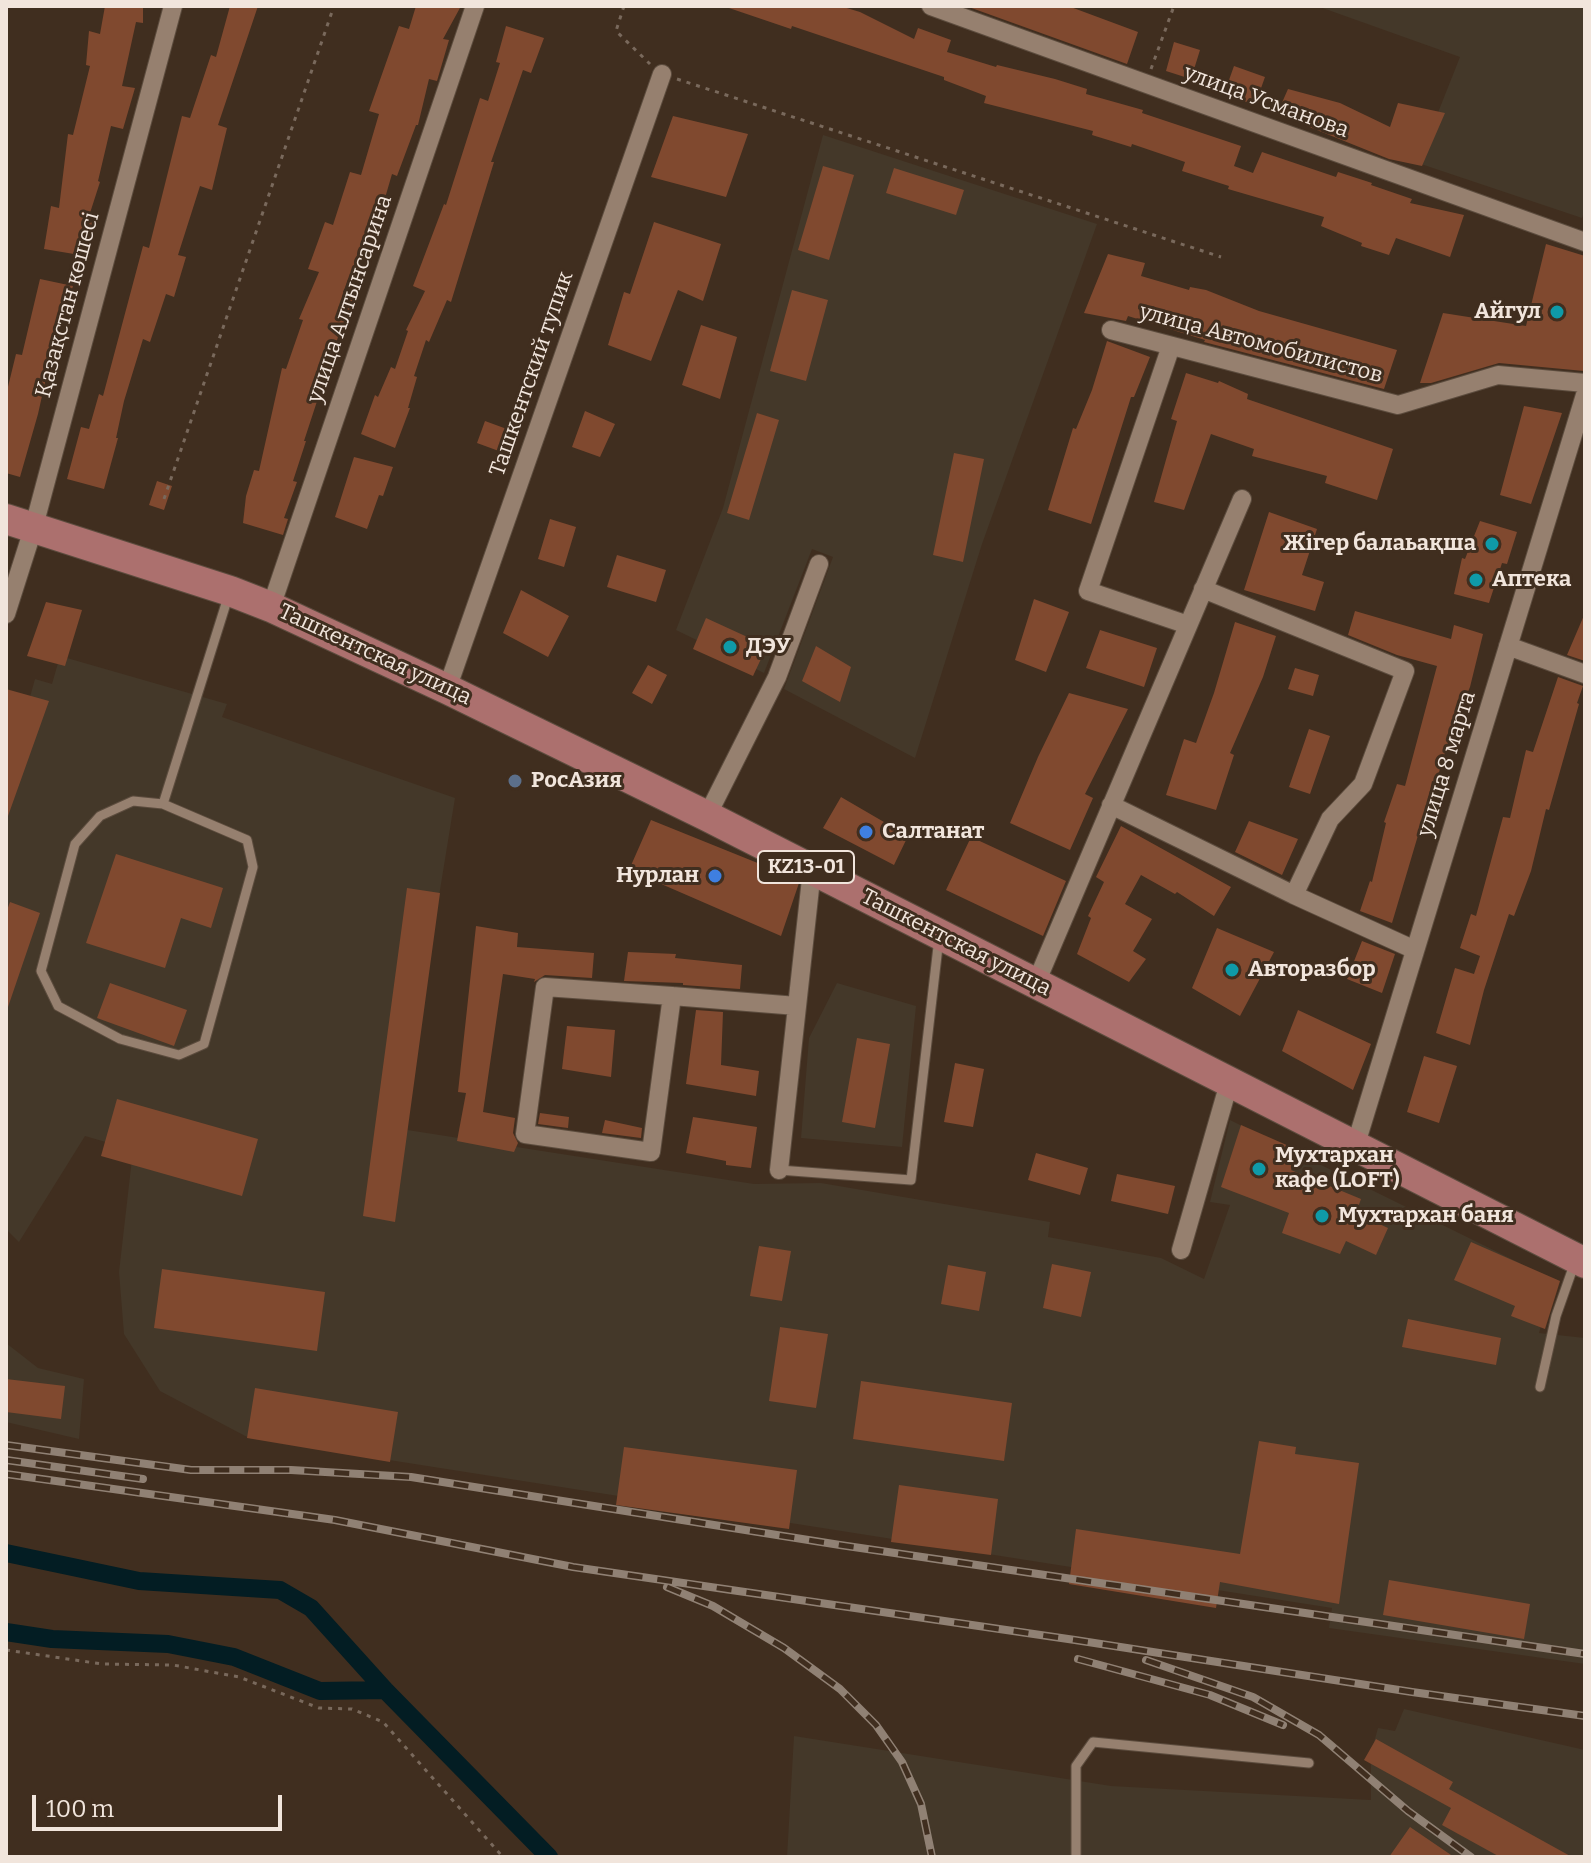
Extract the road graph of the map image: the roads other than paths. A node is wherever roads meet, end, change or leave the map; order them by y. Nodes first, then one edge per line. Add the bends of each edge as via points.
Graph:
1 (173, 6) edge
2 (475, 6) edge
3 (931, 6) edge
4 (662, 74) road end
5 (1585, 242) edge
6 (1111, 330) dead end
7 (1171, 346) junction
8 (1585, 383) edge
9 (1585, 395) edge
10 (1242, 499) dead end
11 (20, 523) edge
12 (819, 564) dead end
13 (1203, 589) junction
14 (230, 591) junction
15 (271, 607) junction
16 (6, 614) edge
17 (1188, 625) junction
18 (1508, 646) junction
19 (1585, 674) edge
20 (447, 689) junction
21 (163, 804) junction
22 (1111, 805) junction
23 (707, 816) junction
24 (812, 870) junction
25 (1294, 895) junction
26 (939, 934) junction
27 (1415, 950) junction
28 (1036, 983) junction
29 (672, 996) junction
30 (797, 1006) junction
31 (1229, 1083) junction
32 (1355, 1147) junction
33 (779, 1170) joint
34 (1181, 1250) dead end
35 (1581, 1261) edge
36 (1540, 1387) dead end
37 (1309, 1763) dead end
38 (1076, 1857) edge

1 - 11 street, Қазақстан көшесі
2 - 15 street, улица Алтынсарина
3 - 5 street, улица Усманова
4 - 20 street, Ташкентский тупик
6 - 7 street, улица Автомобилистов
7 - 8 street, улица Автомобилистов via 1398,405 1498,375
7 - 17 street via 1088,591
9 - 18 street, улица 8 марта
10 - 13 street
11 - 14 main road, Ташкентская улица / KZ13-01
11 - 16 street, Қазақстан көшесі
12 - 23 street via 777,677
13 - 17 street
13 - 25 street via 1405,671 1363,784 1330,819
14 - 15 main road, Ташкентская улица / KZ13-01
14 - 21 lane
15 - 20 main road, Ташкентская улица / KZ13-01
17 - 22 street
18 - 19 street
18 - 27 street, улица 8 марта
20 - 23 main road, Ташкентская улица / KZ13-01
21 - 21 lane via 133,801 100,816 75,844 41,971 58,1006 120,1039 179,1055 204,1044 253,867 247,840
22 - 25 street
22 - 28 street
23 - 24 main road, Ташкентская улица / KZ13-01
24 - 26 main road, Ташкентская улица / KZ13-01
24 - 30 street
25 - 27 street
26 - 28 main road, Ташкентская улица / KZ13-01
26 - 33 lane via 911,1180
27 - 32 street, улица 8 марта
28 - 31 main road, Ташкентская улица / KZ13-01
29 - 29 street via 545,987 525,1134 651,1152
29 - 30 street
30 - 33 street
31 - 32 main road, Ташкентская улица / KZ13-01
31 - 34 street
32 - 35 main road, Ташкентская улица / KZ13-01
35 - 36 lane via 1556,1316
37 - 38 lane via 1093,1742 1076,1766

